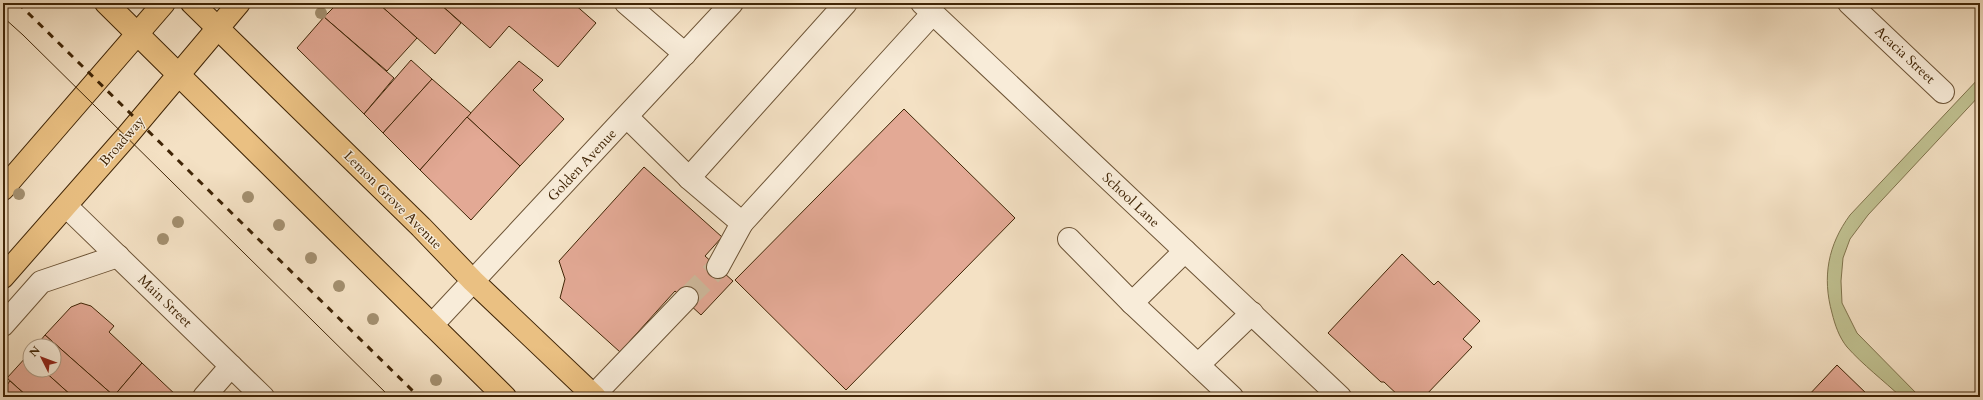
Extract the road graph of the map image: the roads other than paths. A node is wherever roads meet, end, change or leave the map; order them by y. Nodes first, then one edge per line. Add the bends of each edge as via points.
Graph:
1 (106, 3) edge
2 (164, 3) edge
3 (192, 3) edge
4 (239, 3) edge
5 (626, 3) edge
6 (846, 3) edge
7 (1849, 3) edge
8 (727, 5) edge
9 (928, 8) edge
10 (218, 28) junction
11 (138, 32) junction
12 (685, 54) junction
13 (179, 74) junction
14 (1943, 92) dead end
15 (627, 117) junction
16 (689, 178) junction
17 (3, 189) edge
18 (66, 206) junction
19 (742, 223) junction
20 (1069, 239) dead end
21 (1185, 251) junction
22 (118, 256) junction
23 (718, 267) tunnel mouth
24 (3, 277) edge
25 (473, 281) junction
26 (687, 298) tunnel mouth
27 (1132, 303) junction
28 (1252, 313) junction
29 (3, 325) edge
30 (432, 325) junction
31 (1198, 365) junction
32 (231, 366) junction
33 (594, 396) edge
34 (204, 397) edge
35 (263, 397) edge
36 (505, 397) edge
37 (1232, 397) edge
38 (1340, 397) edge

1 - 11 main road
2 - 11 main road
3 - 10 main road, Lemon Grove Avenue
4 - 10 main road, Broadway
5 - 12 street
6 - 16 street
7 - 14 street, Acacia Street
8 - 12 street, Golden Avenue
9 - 19 street
9 - 21 street, School Lane
10 - 13 main road, Broadway
10 - 25 main road, Lemon Grove Avenue
11 - 13 main road
11 - 17 main road
12 - 15 street, Golden Avenue
13 - 18 main road, Broadway
13 - 30 main road
15 - 16 street
15 - 25 street, Golden Avenue
16 - 19 street
18 - 22 street, Main Street
18 - 24 main road, Broadway
19 - 23 street
20 - 27 street
21 - 27 street
21 - 28 street, School Lane
22 - 29 street via 41,282
22 - 32 street, Main Street
25 - 30 street, Golden Avenue
25 - 33 main road, Lemon Grove Avenue
26 - 33 street
27 - 31 street
28 - 31 street
28 - 38 street, School Lane
30 - 36 main road
31 - 37 street
32 - 34 street
32 - 35 street, Main Street

